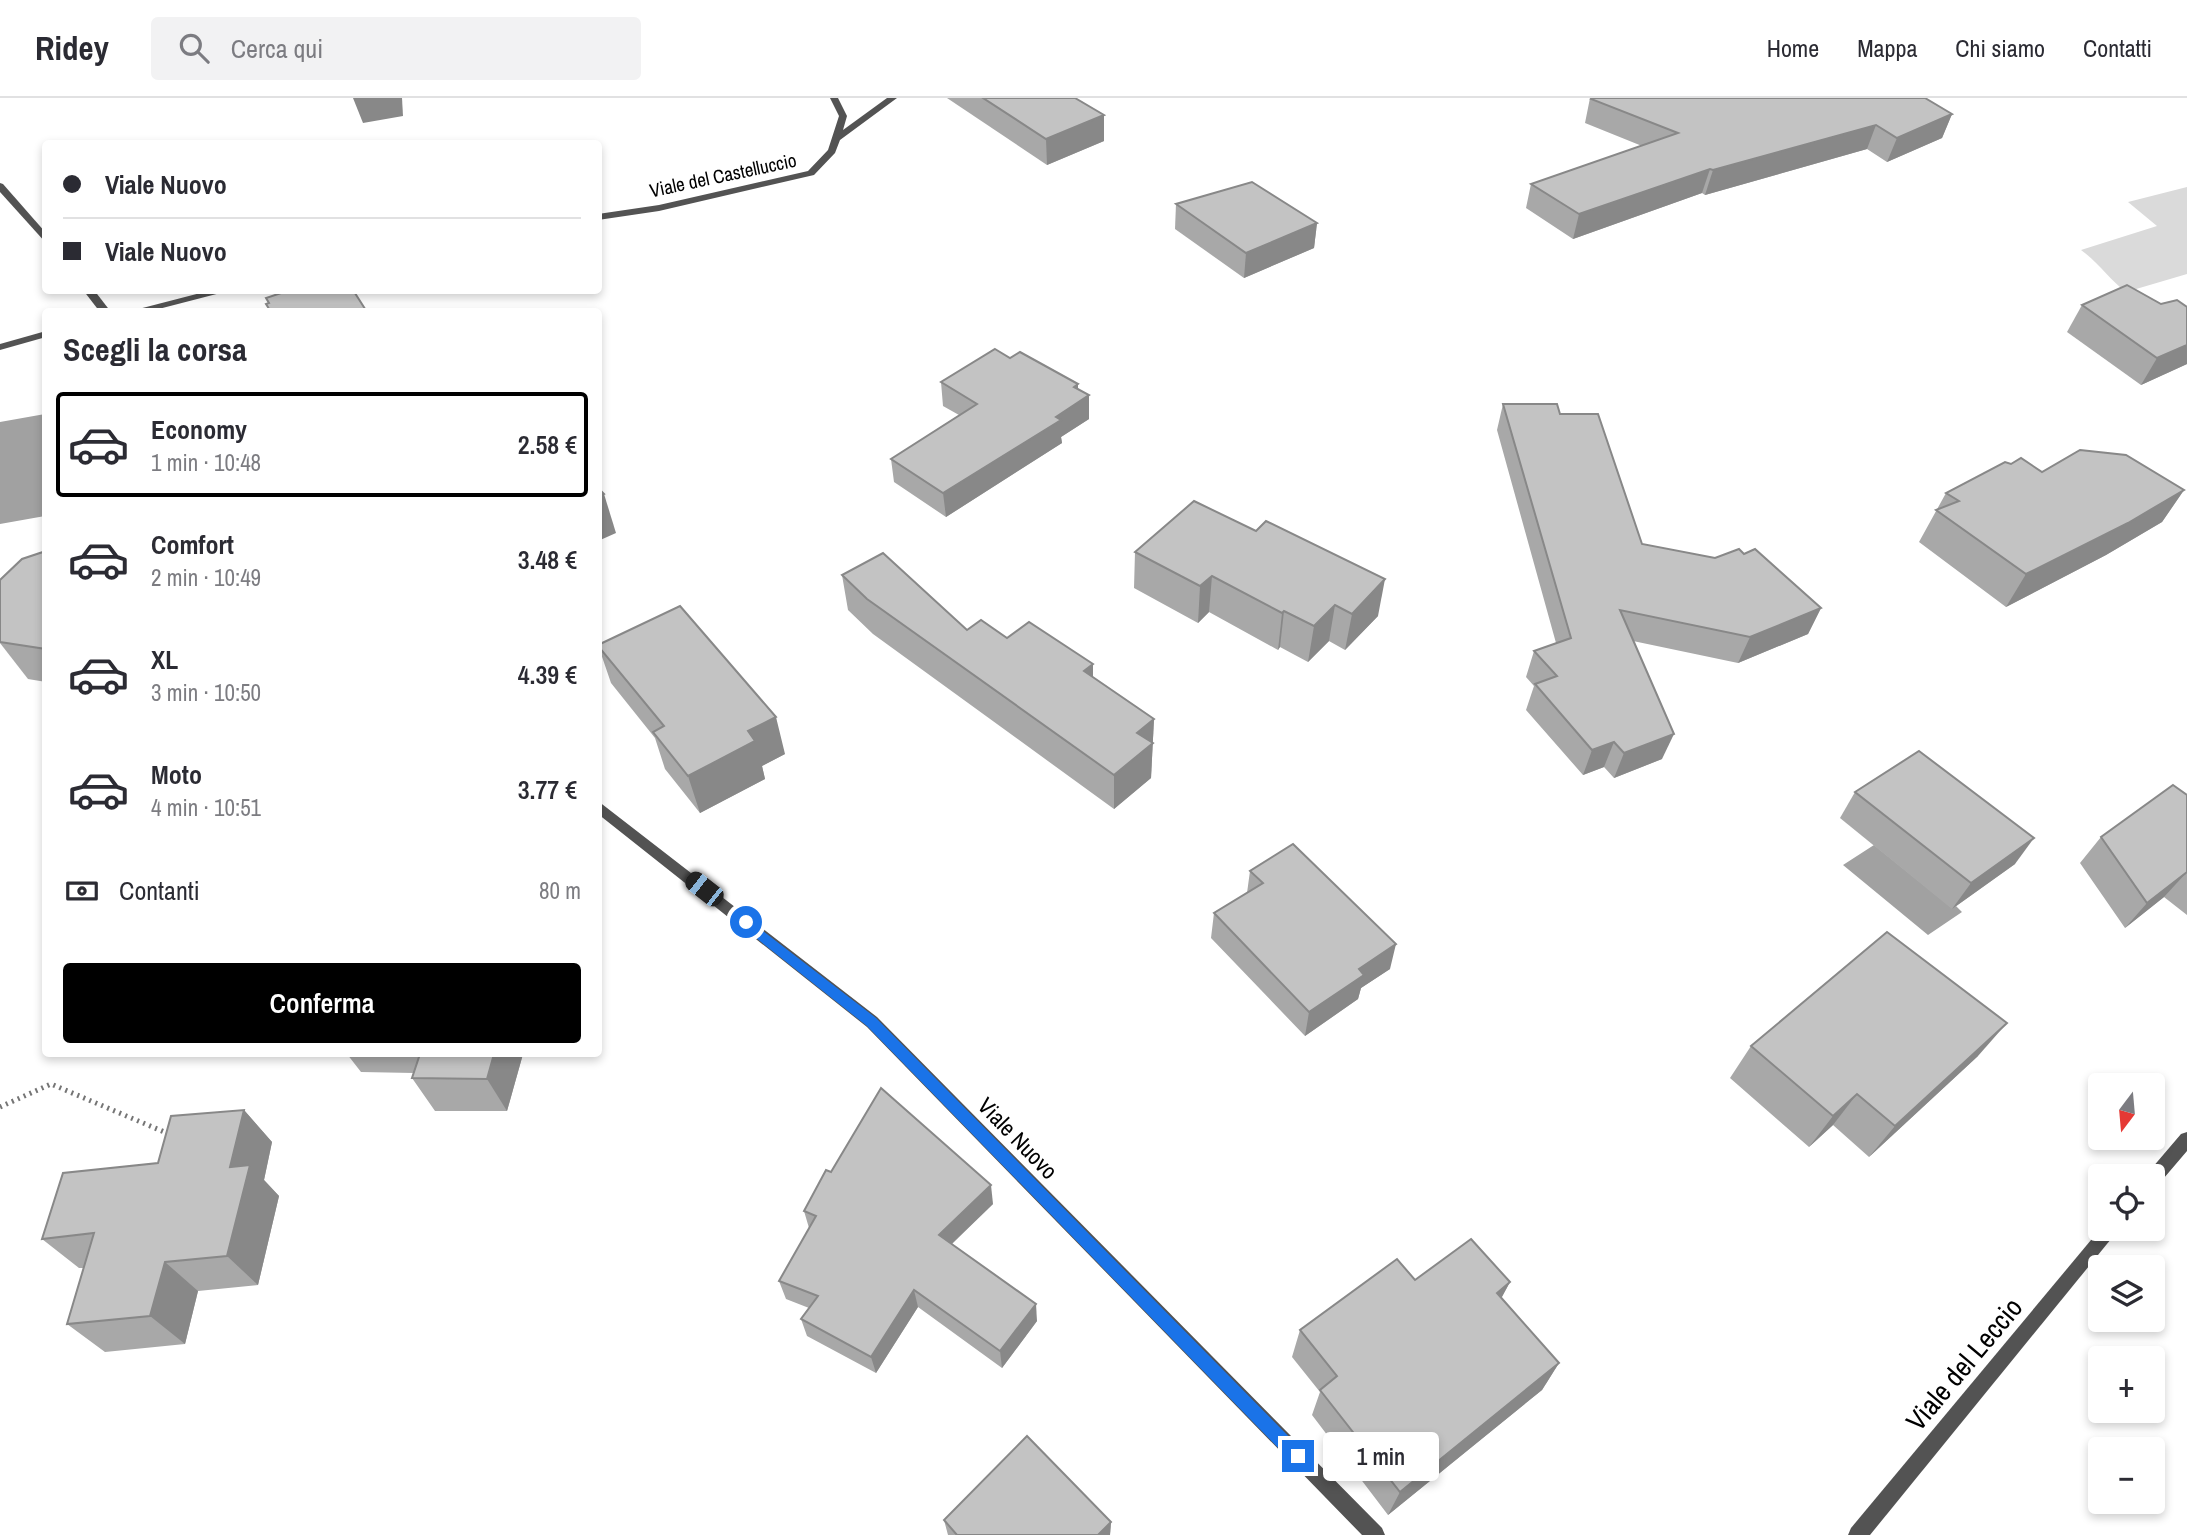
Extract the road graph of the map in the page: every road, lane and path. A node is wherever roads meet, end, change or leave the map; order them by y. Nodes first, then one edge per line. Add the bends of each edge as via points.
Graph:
1 (834, 98) edge
2 (893, 98) edge
3 (836, 139) junction
4 (0, 186) edge
5 (602, 216) edge
6 (42, 235) edge
7 (91, 294) edge
8 (210, 294) edge
9 (103, 308) edge
10 (149, 308) edge
11 (42, 335) edge
12 (0, 347) edge
13 (602, 809) edge
14 (0, 1107) edge
15 (177, 1138) edge
16 (2187, 1139) edge
17 (2165, 1165) edge
18 (2101, 1241) edge
19 (1375, 1535) edge
20 (1858, 1535) edge

1 - 3 street via 843,116
2 - 3 street
3 - 5 street, Viale del Castelluccio via 832,151 811,173
4 - 6 street
7 - 9 street
8 - 10 street
11 - 12 street
13 - 19 street, Viale Nuovo via 872,1022
14 - 15 path via 51,1084
16 - 17 street
18 - 20 street, Viale del Leccio

